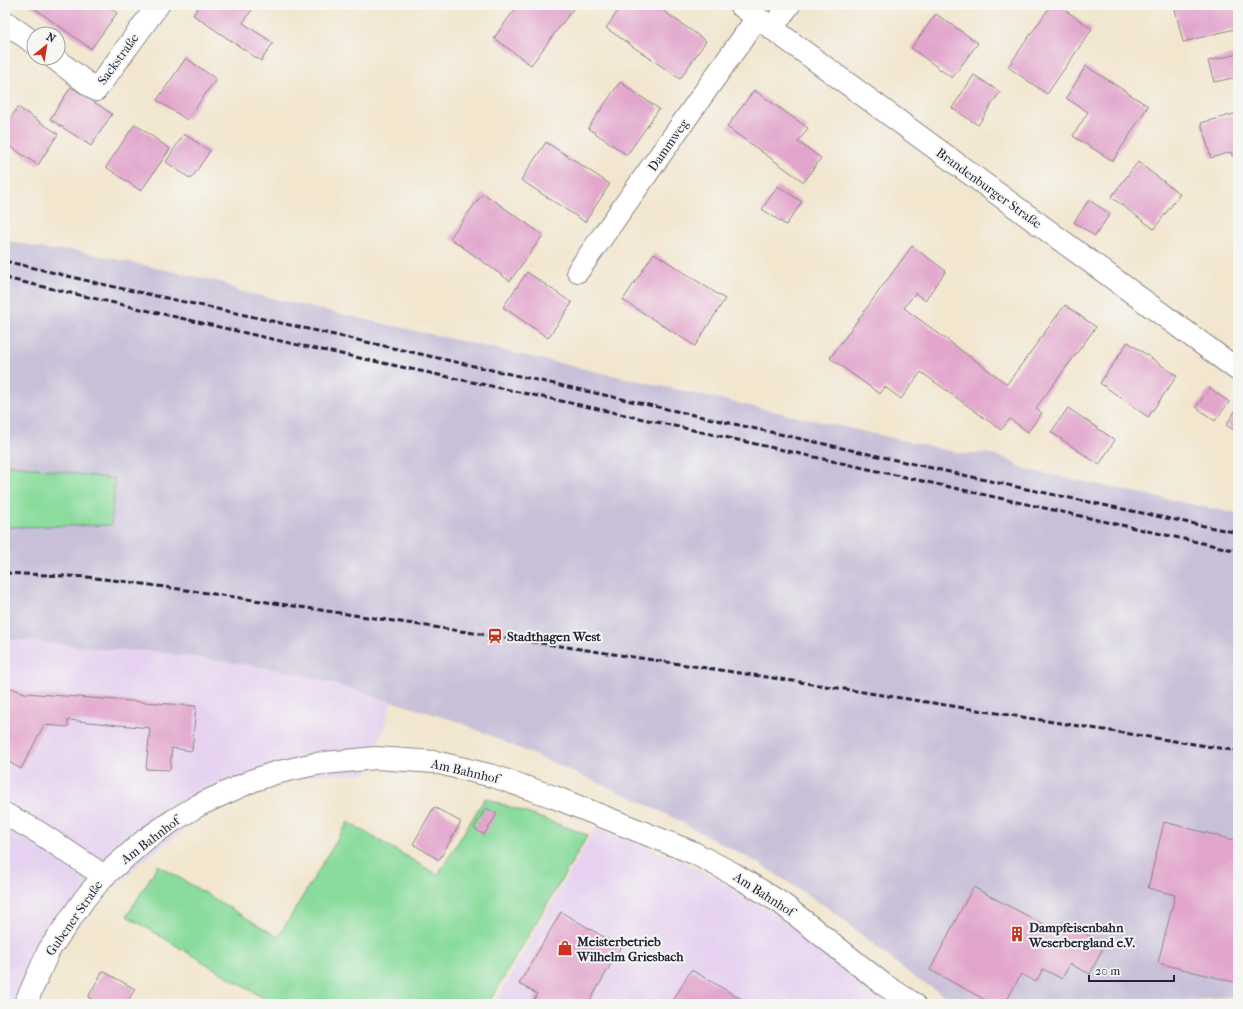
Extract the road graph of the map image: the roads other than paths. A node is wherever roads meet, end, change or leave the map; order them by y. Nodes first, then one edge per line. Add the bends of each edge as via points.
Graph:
1 (158, 5) edge
2 (740, 5) edge
3 (789, 5) edge
4 (5, 22) edge
5 (765, 23) junction
6 (26, 37) edge
7 (64, 66) edge
8 (578, 271) dead end
9 (1238, 370) edge
10 (5, 814) edge
11 (104, 876) junction
12 (25, 1004) edge
13 (914, 1004) edge

1 - 7 street, Sackstraße via 96,90
2 - 5 street, Brandenburger Straße
3 - 5 street, Dammweg
4 - 6 street
5 - 8 street, Dammweg
5 - 9 street, Brandenburger Straße
10 - 11 street via 38,832
11 - 12 street, Gubener Straße via 85,898 49,950
11 - 13 street, Am Bahnhof via 146,839 199,805 275,773 315,764 376,758 436,762 493,776 554,798 694,854 734,874 781,903 883,984

